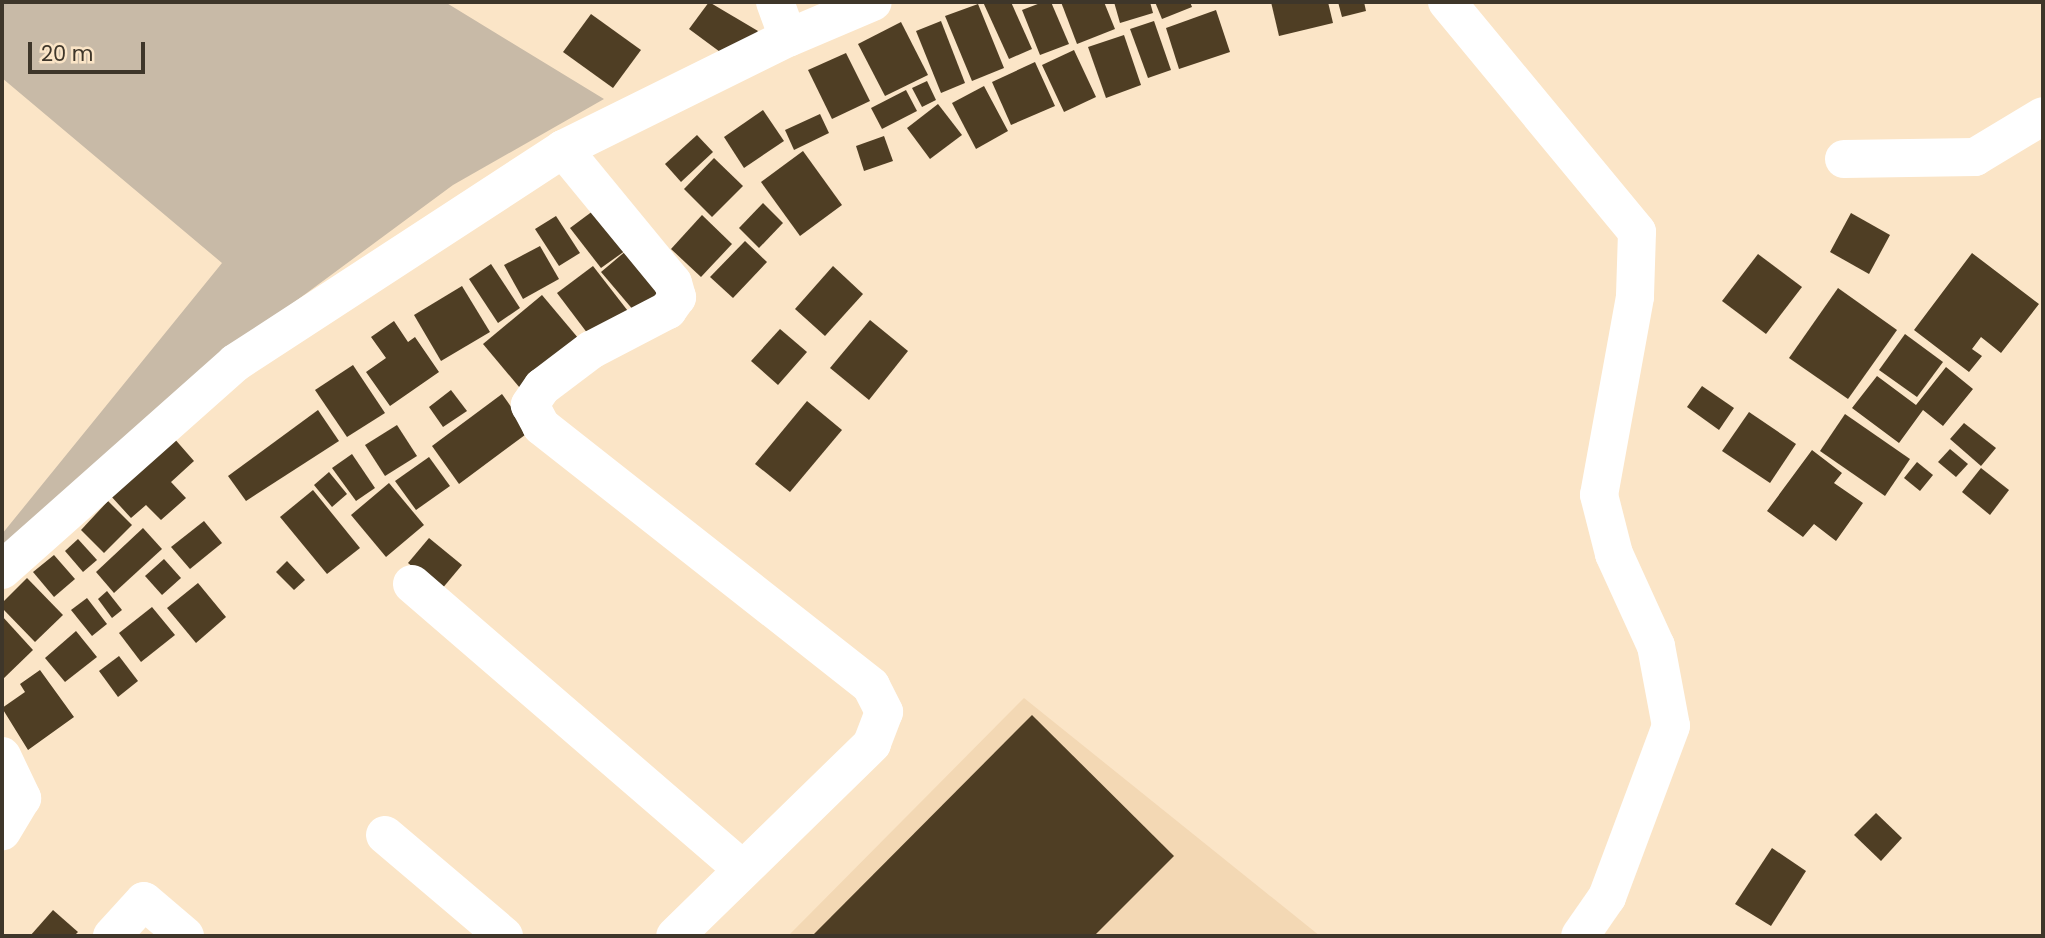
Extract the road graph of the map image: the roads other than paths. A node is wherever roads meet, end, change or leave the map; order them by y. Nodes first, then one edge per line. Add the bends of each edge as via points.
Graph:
1 (775, 2) edge
2 (873, 2) edge
3 (1447, 2) edge
4 (788, 38) junction
5 (2043, 116) edge
6 (563, 149) junction
7 (1844, 159) dead end
8 (2, 570) edge
9 (412, 584) dead end
10 (2, 756) edge
11 (2, 831) edge
12 (385, 835) dead end
13 (741, 869) junction
14 (113, 936) edge
15 (185, 936) edge
16 (503, 936) edge
17 (675, 936) edge
18 (1580, 936) edge

1 - 4 street
2 - 4 street
3 - 18 street via 1637,232 1634,297 1599,495 1614,554 1656,646 1671,726 1607,897
4 - 6 street
5 - 7 street via 1975,157
6 - 8 street via 235,363
6 - 13 street via 673,283 677,297 668,310 591,350 542,387 530,405 541,426 871,686 884,712 872,744
9 - 13 street
10 - 11 street via 22,798
12 - 16 street
13 - 17 street
14 - 15 street via 144,901

